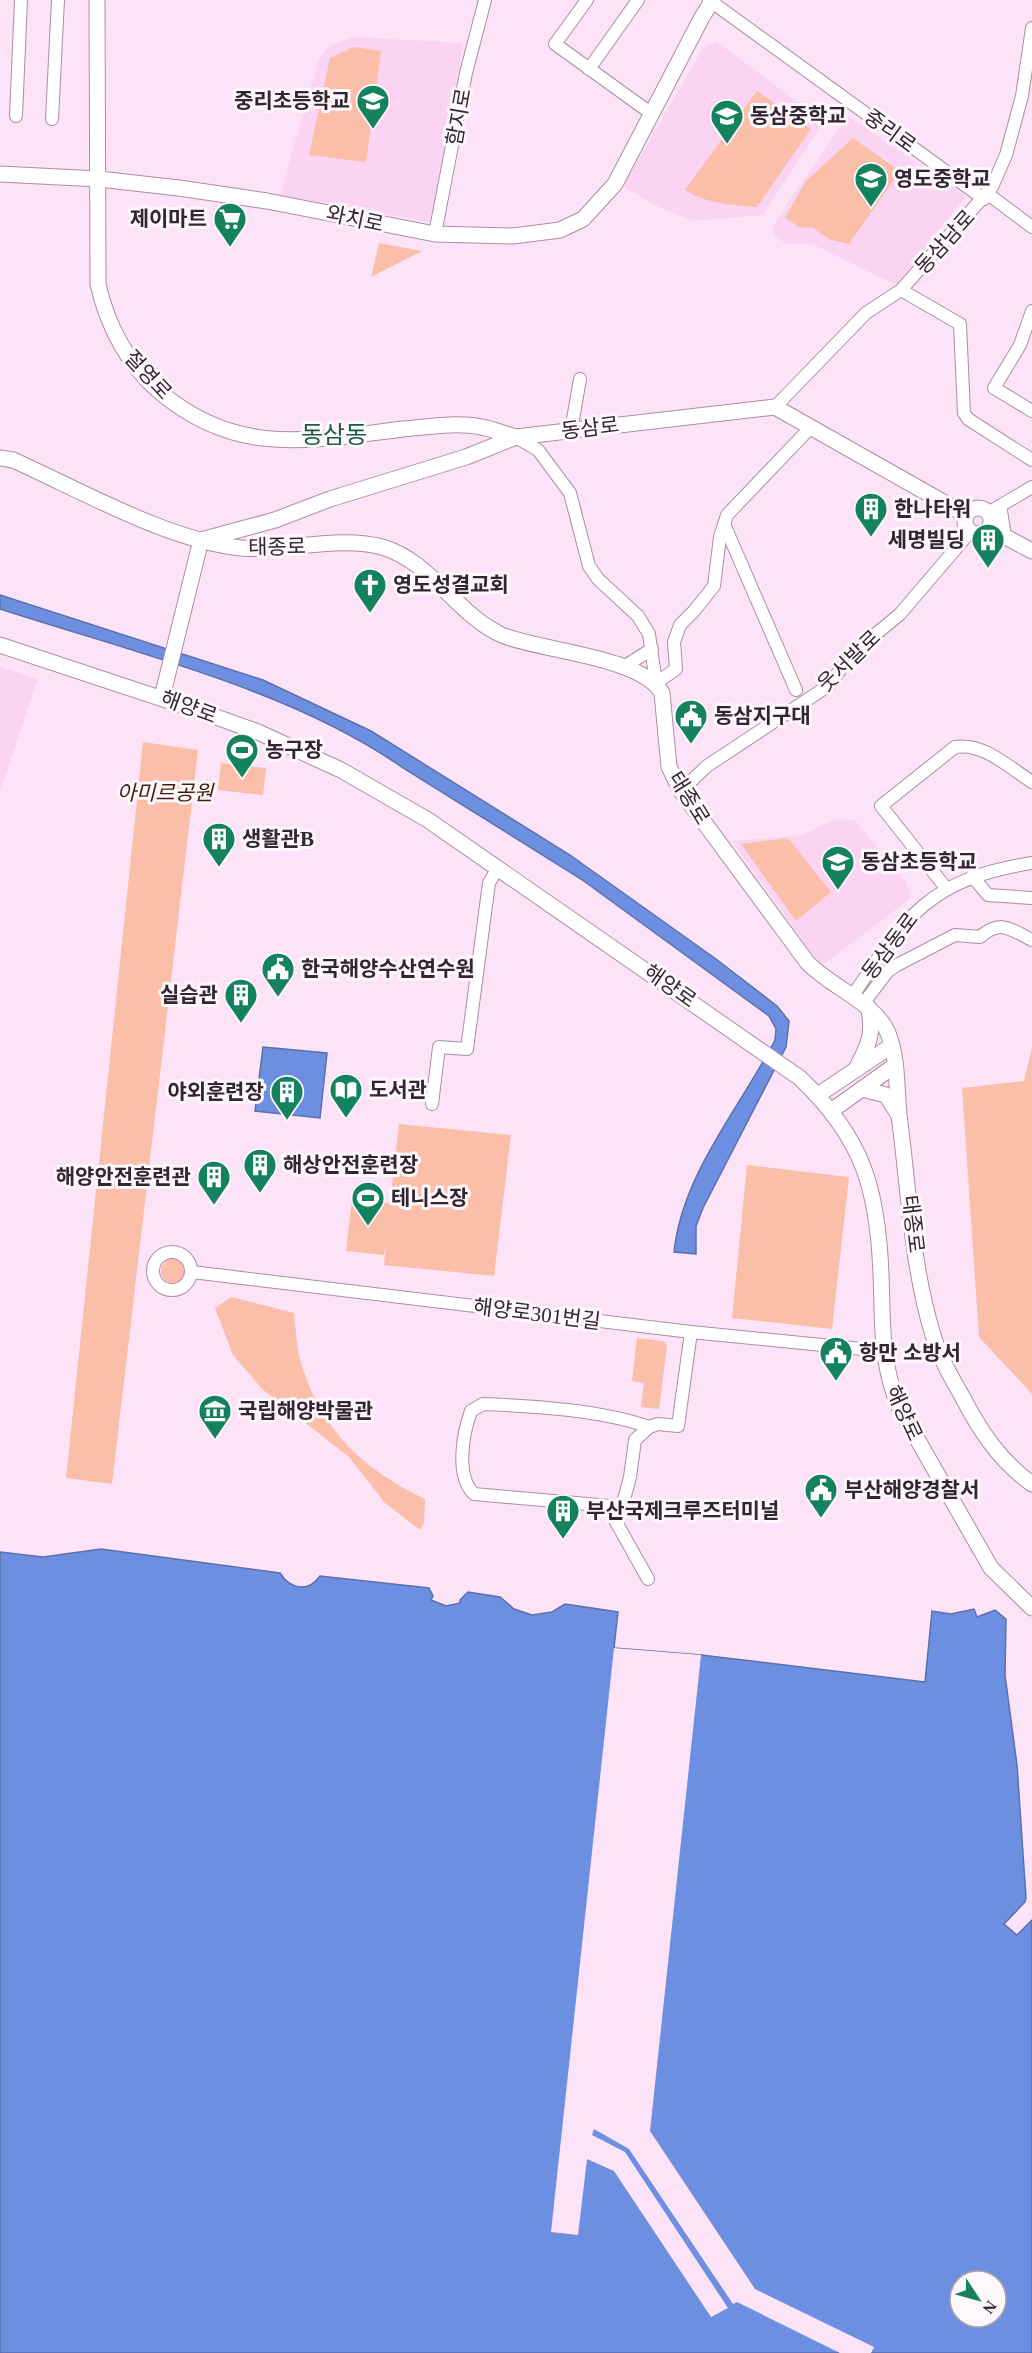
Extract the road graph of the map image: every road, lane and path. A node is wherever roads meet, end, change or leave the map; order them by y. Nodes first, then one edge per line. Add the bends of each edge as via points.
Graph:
1 (21, 0) edge
2 (57, 0) edge
3 (97, 0) edge
4 (485, 0) edge
5 (587, 0) edge
6 (639, 0) edge
7 (711, 1) edge
8 (1032, 30) edge
9 (589, 69) junction
10 (1027, 96) edge
11 (652, 114) junction
12 (16, 116) dead end
13 (52, 119) dead end
14 (0, 174) edge
15 (99, 179) junction
16 (986, 196) junction
17 (1032, 227) edge
18 (435, 234) junction
19 (901, 290) junction
20 (1032, 311) edge
21 (580, 379) dead end
22 (775, 407) junction
23 (1032, 411) edge
24 (811, 427) junction
25 (571, 430) junction
26 (516, 437) junction
27 (0, 450) edge
28 (7, 459) edge
29 (1032, 460) edge
30 (1032, 487) edge
31 (966, 515) junction
32 (995, 520) junction
33 (724, 524) junction
34 (970, 532) junction
35 (201, 540) junction
36 (1032, 551) edge
37 (0, 645) edge
38 (652, 649) junction
39 (622, 668) junction
40 (656, 683) junction
41 (796, 690) dead end
42 (162, 697) junction
43 (1032, 782) edge
44 (681, 792) junction
45 (1032, 863) edge
46 (498, 868) junction
47 (972, 876) junction
48 (946, 888) junction
49 (1032, 898) edge
50 (1032, 940) edge
51 (861, 1003) junction
52 (891, 1046) junction
53 (894, 1066) junction
54 (855, 1071) junction
55 (862, 1089) junction
56 (818, 1095) junction
57 (432, 1104) dead end
58 (831, 1111) junction
59 (899, 1118) junction
60 (192, 1272) dead end
61 (691, 1332) junction
62 (883, 1351) junction
63 (626, 1419) junction
64 (649, 1427) junction
65 (635, 1440) junction
66 (1032, 1484) edge
67 (611, 1506) junction
68 (648, 1579) dead end
69 (1032, 1608) edge

1 - 12 street
2 - 13 street
3 - 15 main road, 절영로
4 - 18 street, 함지로 via 466,73
5 - 9 street via 555,44
6 - 9 street
7 - 11 main road, 와치로
7 - 16 street, 중리로
8 - 10 street, 동삼남로
9 - 11 street
10 - 16 street, 동삼남로
11 - 18 main road, 와치로 via 615,184 571,226 523,235
14 - 15 main road, 와치로
15 - 18 main road, 와치로 via 267,201
15 - 26 main road, 절영로 via 98,284 104,310 137,369 192,416 241,435 296,442 435,426 480,427
16 - 17 street, 중리로
16 - 19 street, 동삼남로
19 - 22 street, 동삼남로 via 866,313
19 - 29 street via 960,324 964,413
20 - 23 street via 1020,345 994,388
21 - 25 street
22 - 24 main road
22 - 25 main road, 동삼로
24 - 31 main road
24 - 33 street via 727,515
25 - 26 main road, 동삼로
26 - 35 main road, 동삼로 via 274,520
26 - 38 street via 538,450 570,493 590,566 598,579 644,623
27 - 28 main road
28 - 35 main road, 태종로 via 96,500
30 - 32 street
31 - 32 main road via 975,508
31 - 34 main road via 965,526
32 - 34 main road via 981,534
32 - 36 main road
33 - 40 street via 714,586 680,625 674,642 676,669
33 - 41 street
34 - 44 street, 웃서발로 via 900,614 853,653 828,686 707,766
35 - 39 main road, 태종로 via 241,548 379,546 405,557 502,634
35 - 42 main road
37 - 42 main road, 해양로
38 - 39 street
38 - 40 street
39 - 40 main road, 태종로
40 - 44 main road, 태종로 via 662,693 669,767
42 - 46 main road, 해양로 via 258,732 341,770 428,820
43 - 48 street via 967,744 955,747 881,806
44 - 51 main road, 태종로 via 807,962 824,979
45 - 47 street, 동삼동로
46 - 56 main road, 해양로 via 748,1040
46 - 57 street via 489,883 467,1049 439,1047
47 - 48 street, 동삼동로
47 - 49 street via 988,895
48 - 51 street, 동삼동로 via 917,909 892,936
50 - 51 street via 1004,926 989,929 980,937 955,935 888,971
51 - 52 main road, 태종로 via 877,1015
51 - 54 main road via 872,1023 871,1036
52 - 53 main road, 태종로
52 - 54 main road
53 - 55 main road
53 - 59 main road, 태종로
54 - 56 main road
55 - 58 main road
55 - 59 main road via 886,1095
56 - 58 main road, 해양로
58 - 62 main road, 해양로 via 862,1160 876,1213
59 - 66 main road, 태종로 via 923,1295 933,1336 988,1442 1011,1469
60 - 61 street, 해양로301번길
61 - 62 street, 해양로301번길
61 - 64 street via 678,1426
62 - 69 main road, 해양로 via 888,1382 921,1451 991,1568
63 - 64 street
63 - 65 street
63 - 67 street via 483,1404 471,1411 468,1420 463,1467 468,1488 474,1494
64 - 65 street
65 - 67 street via 622,1507
67 - 68 street

